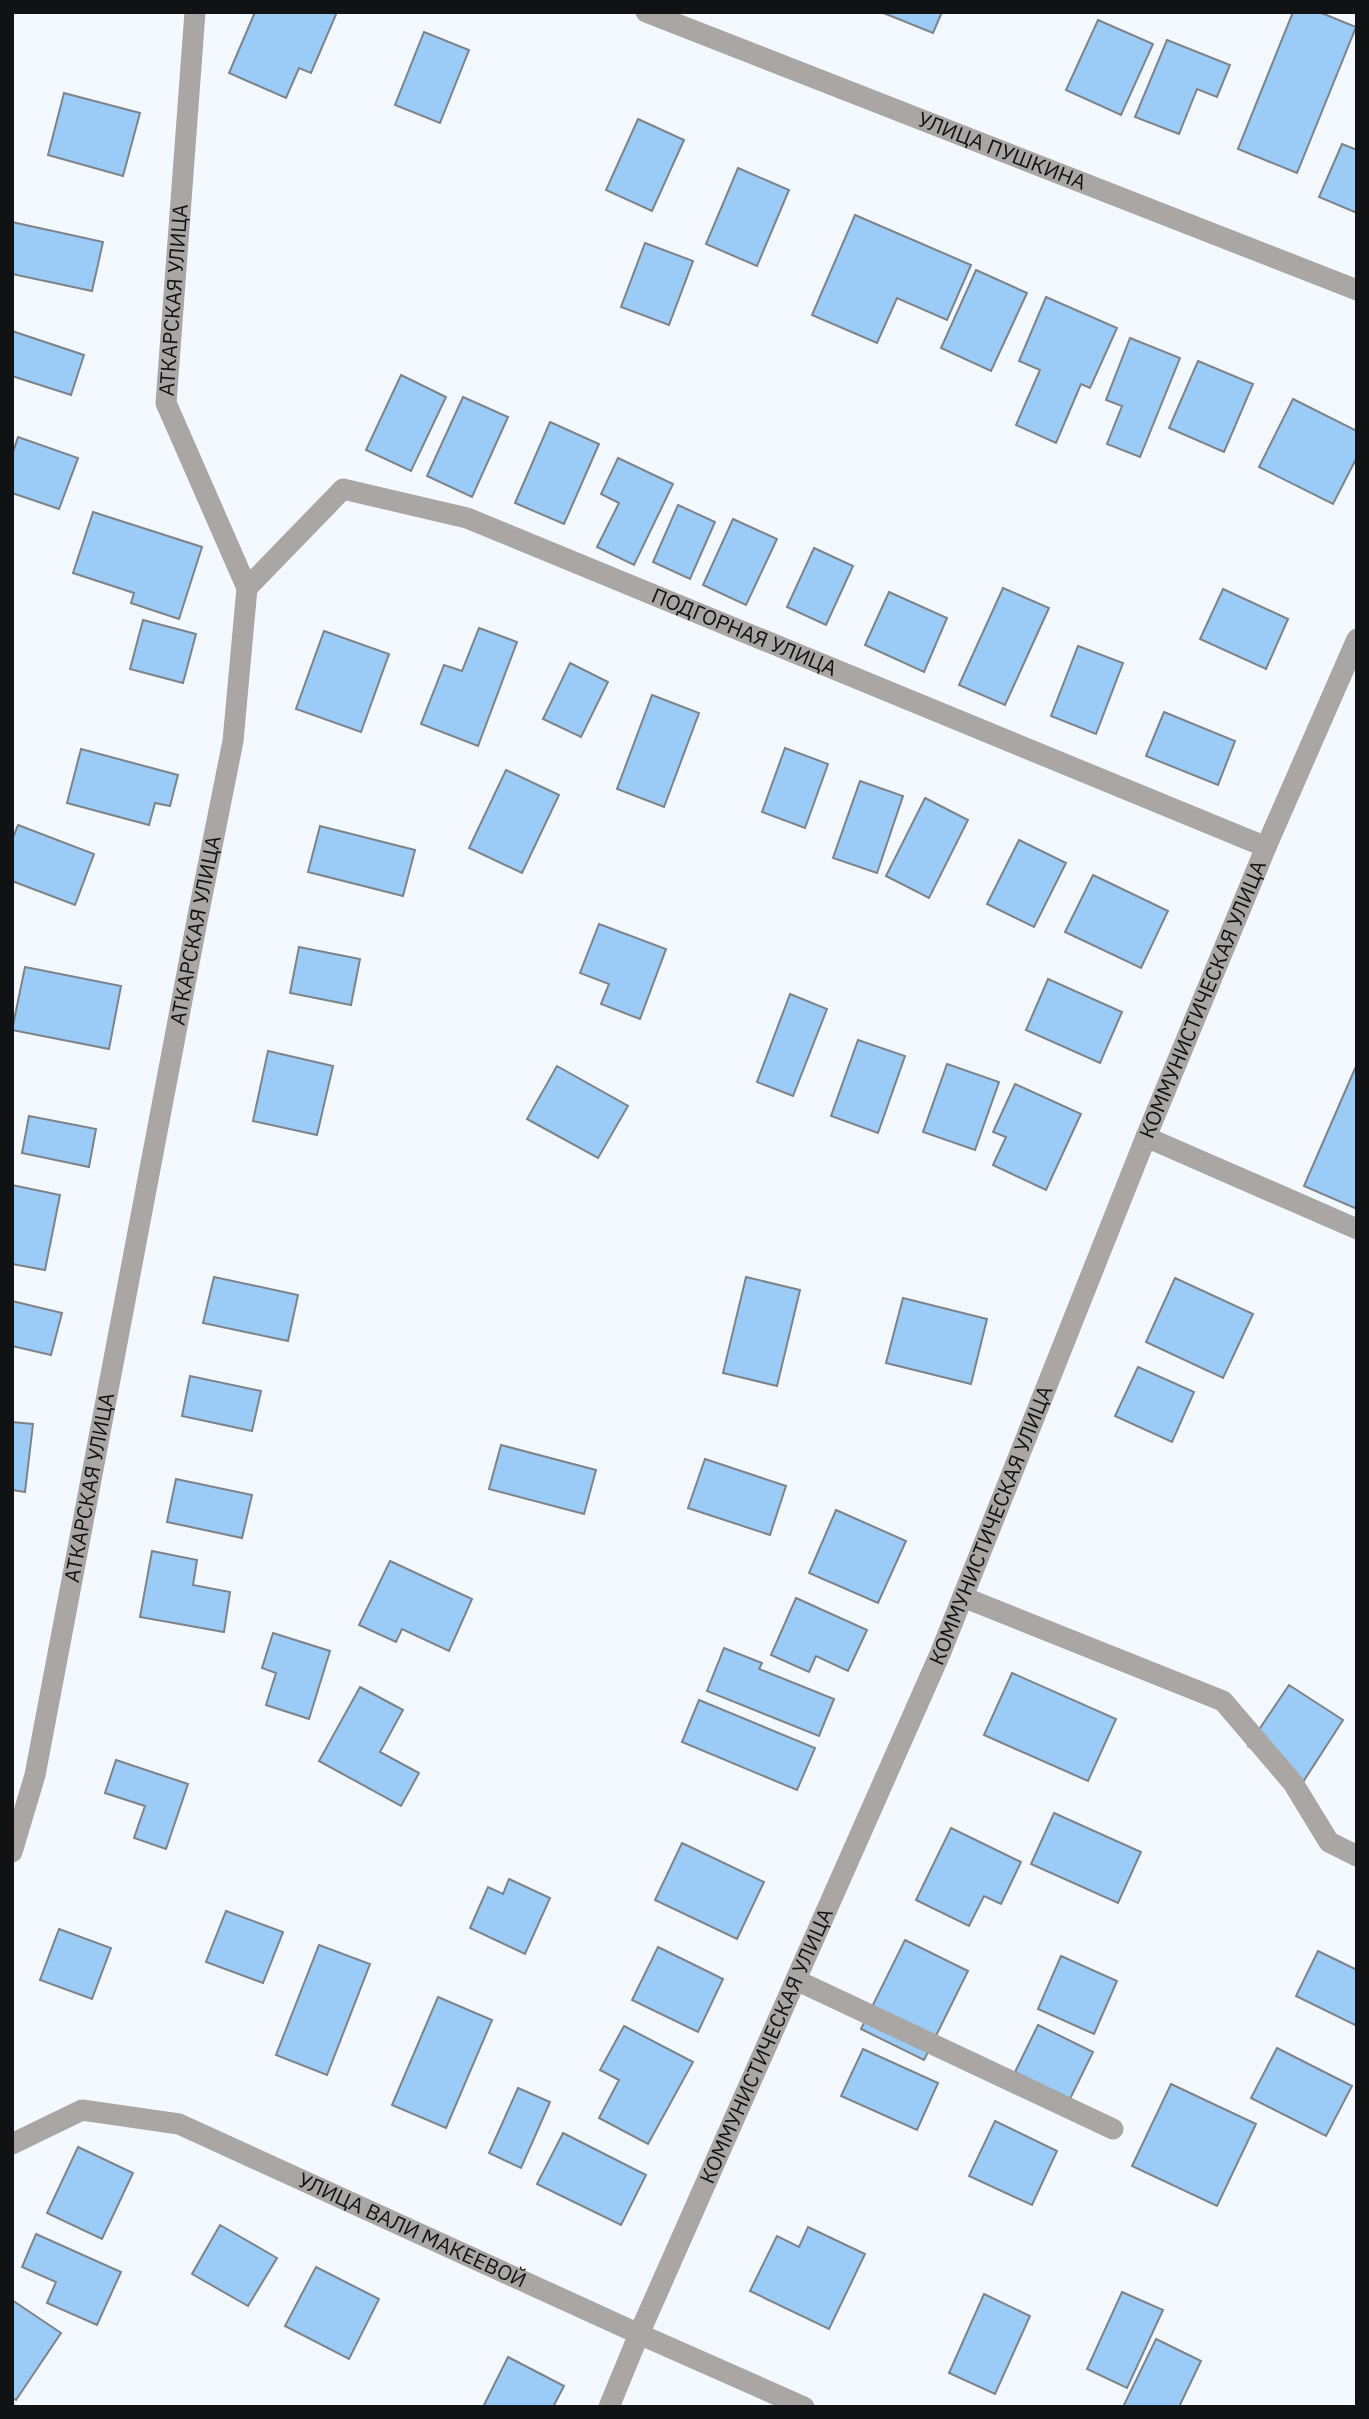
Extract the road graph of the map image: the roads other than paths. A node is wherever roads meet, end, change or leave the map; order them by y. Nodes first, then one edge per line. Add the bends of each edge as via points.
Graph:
1 (195, 12) edge
2 (646, 12) edge
3 (1357, 290) edge
4 (247, 588) junction
5 (1357, 639) edge
6 (1266, 847) junction
7 (1146, 1138) junction
8 (1357, 1229) edge
9 (963, 1597) junction
10 (12, 1852) edge
11 (1357, 1856) edge
12 (796, 1980) junction
13 (1113, 2129) dead end
14 (12, 2144) edge
15 (639, 2334) junction
16 (610, 2407) edge
17 (804, 2407) edge

1 - 4 street, АТКАРСКАЯ УЛИЦА via 166,403
2 - 3 street, УЛИЦА ПУШКИНА
4 - 6 street, ПОДГОРНАЯ УЛИЦА via 342,489 467,518
4 - 10 street, АТКАРСКАЯ УЛИЦА via 233,741 36,1774
5 - 6 street, КОММУНИСТИЧЕСКАЯ УЛИЦА
6 - 7 street, КОММУНИСТИЧЕСКАЯ УЛИЦА
7 - 8 street
7 - 9 street, КОММУНИСТИЧЕСКАЯ УЛИЦА
9 - 11 street via 1223,1701 1293,1783 1329,1842
9 - 12 street, КОММУНИСТИЧЕСКАЯ УЛИЦА
12 - 13 street
12 - 15 street, КОММУНИСТИЧЕСКАЯ УЛИЦА
14 - 15 street, УЛИЦА ВАЛИ МАКЕЕВОЙ via 82,2110 179,2124
15 - 16 street, КОММУНИСТИЧЕСКАЯ УЛИЦА
15 - 17 street, УЛИЦА ВАЛИ МАКЕЕВОЙ

